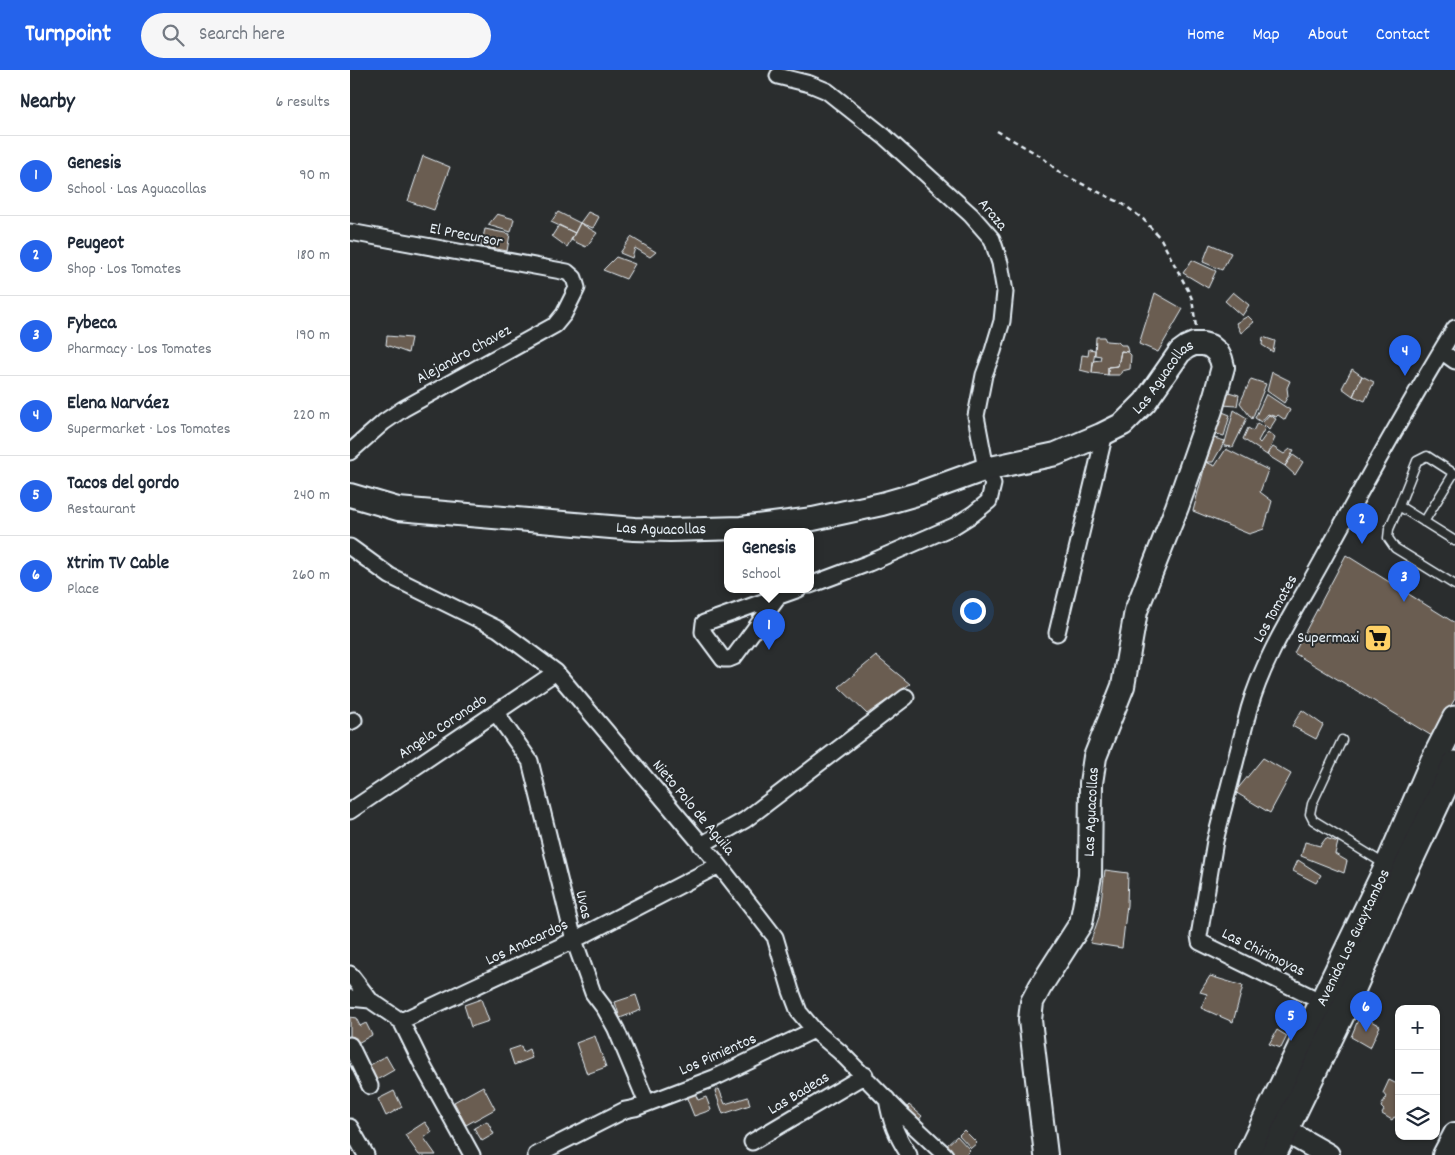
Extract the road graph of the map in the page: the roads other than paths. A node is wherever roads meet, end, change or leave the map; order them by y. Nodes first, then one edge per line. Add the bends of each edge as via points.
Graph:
1 (778, 76) dead end
2 (350, 232) edge
3 (574, 278) joint
4 (1455, 328) edge
5 (1441, 351) junction
6 (1455, 361) edge
7 (1105, 433) junction
8 (350, 452) edge
9 (986, 469) junction
10 (1455, 474) edge
11 (350, 495) edge
12 (1398, 506) junction
13 (1424, 522) junction
14 (732, 528) edge
15 (724, 529) edge
16 (1455, 541) edge
17 (350, 547) edge
18 (814, 584) edge
19 (1455, 585) edge
20 (788, 593) edge
21 (779, 596) junction
22 (1057, 633) dead end
23 (556, 672) junction
24 (906, 697) dead end
25 (496, 713) junction
26 (1455, 719) edge
27 (1342, 740) dead end
28 (1455, 764) edge
29 (350, 811) edge
30 (701, 845) junction
31 (719, 865) junction
32 (1396, 870) junction
33 (1199, 936) joint
34 (574, 940) junction
35 (350, 974) edge
36 (350, 998) edge
37 (370, 1000) junction
38 (1333, 1008) junction
39 (402, 1021) junction
40 (814, 1030) junction
41 (350, 1045) edge
42 (865, 1075) junction
43 (370, 1086) dead end
44 (887, 1099) junction
45 (641, 1106) junction
46 (350, 1127) edge
47 (1455, 1134) edge
48 (752, 1142) dead end
49 (1269, 1144) edge
50 (366, 1155) edge
51 (472, 1155) edge
52 (536, 1155) edge
53 (909, 1155) edge
54 (945, 1155) edge
55 (1046, 1155) edge
56 (1328, 1155) edge
57 (1444, 1155) edge

1 - 9 street, Araza via 827,91 885,137 992,238 1005,292 1002,321 984,375 976,416
2 - 3 street, El Precursor via 567,272
3 - 8 street, Alejandro Chavez via 577,288 555,325 403,410
4 - 5 street, Los Tomates
5 - 6 street
5 - 33 street, Los Tomates via 1277,643 1253,694 1215,841
7 - 9 street, Las Aguacollas via 1056,454
7 - 22 street
7 - 55 street, Las Aguacollas via 1135,413 1183,349 1199,343 1217,352 1222,371 1211,410 1136,611 1124,686 1095,757 1091,783 1090,876 1081,923 1032,1002 1030,1020
9 - 14 street, Las Aguacollas via 882,504 812,519
9 - 18 street, Araza via 993,484 988,501 973,514 954,526
10 - 12 lane via 1427,456 1421,457
10 - 13 lane
11 - 15 street, Las Aguacollas via 398,509 634,529
12 - 13 lane
12 - 19 lane via 1388,538 1395,548
13 - 16 lane
17 - 23 street, Nieto Polo de Aguila via 390,576 498,629
20 - 21 street
21 - 21 street via 729,660 723,659 702,632 704,623
23 - 25 street, Angela Coronado
23 - 30 street, Nieto Polo de Aguila
24 - 30 street via 745,820
25 - 29 street, Angela Coronado
25 - 34 street, Uvas via 530,761
26 - 32 main road, Avenida Los Guaytambos via 1433,762
27 - 32 lane via 1310,814 1313,820
28 - 32 main road, Avenida Los Guaytambos
30 - 31 street, Nieto Polo de Aguila
31 - 34 street, Los Anacardos
31 - 40 street, Nieto Polo de Aguila via 775,937 799,1012
32 - 38 main road, Avenida Los Guaytambos
33 - 38 street, Las Chirimoyas via 1200,942
34 - 39 street, Los Anacardos
34 - 45 street, Uvas via 593,993 616,1029
35 - 37 street
36 - 37 street
37 - 39 street
38 - 49 main road, Avenida Los Guaytambos
39 - 51 street
40 - 42 street, Nieto Polo de Aguila
40 - 45 street, Los Pimientos via 714,1078
41 - 43 street
42 - 44 street, Nieto Polo de Aguila
42 - 48 street, Las Badeas
44 - 53 street via 890,1121
44 - 54 street, Nieto Polo de Aguila
45 - 52 street, Los Pimientos via 625,1110
46 - 50 street
47 - 57 street
49 - 56 street

